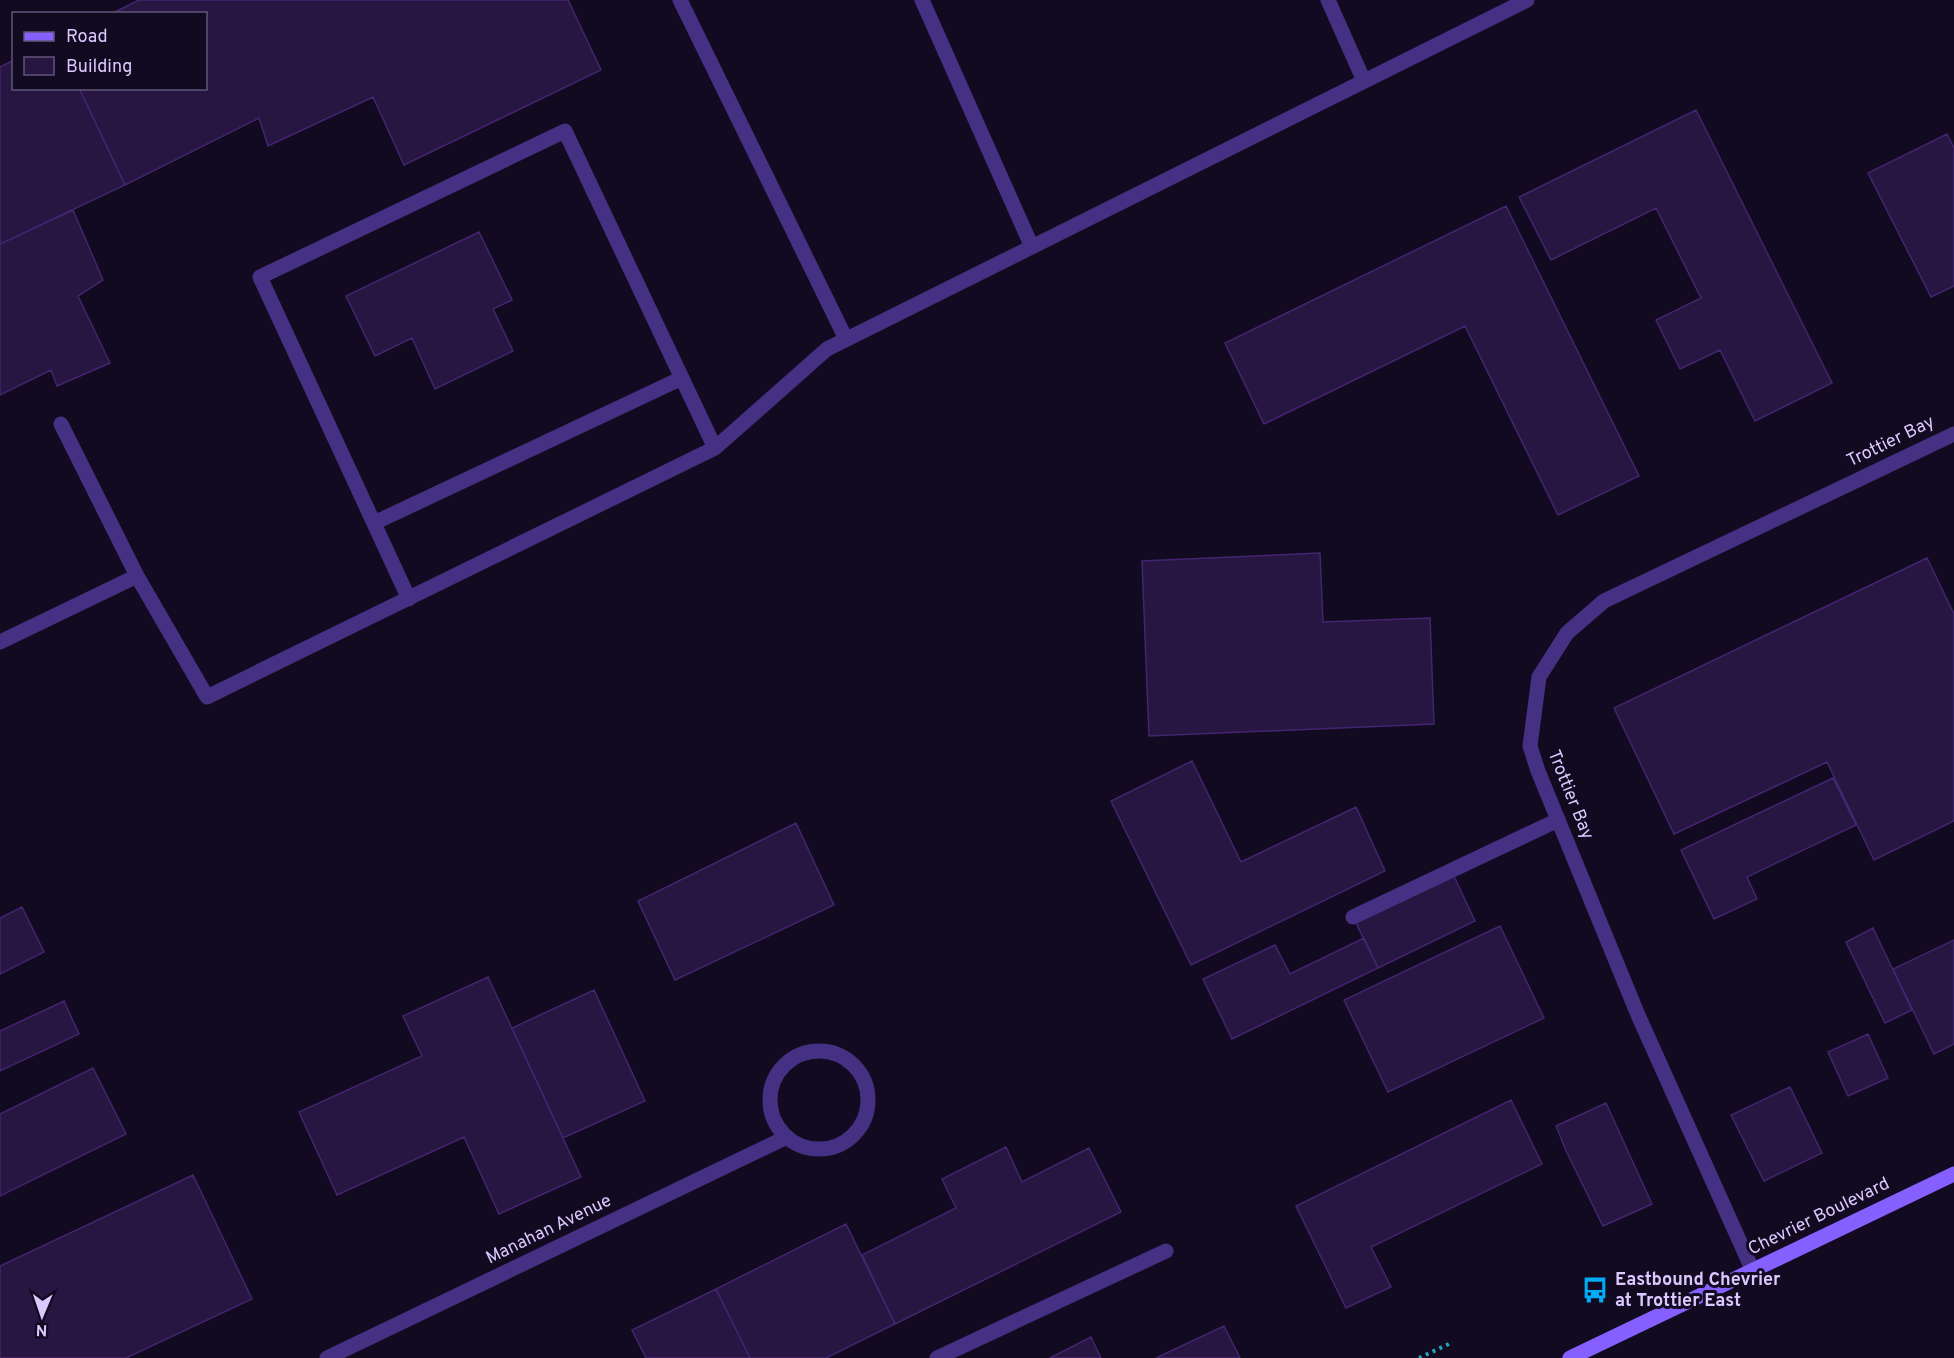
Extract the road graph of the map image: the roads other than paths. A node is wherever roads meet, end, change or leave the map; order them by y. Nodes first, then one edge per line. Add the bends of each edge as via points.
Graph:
1 (680, 0) edge
2 (922, 0) edge
3 (1328, 0) edge
4 (1527, 0) edge
5 (1364, 81) junction
6 (1032, 247) junction
7 (846, 339) junction
8 (682, 378) junction
9 (61, 424) dead end
10 (1954, 434) edge
11 (715, 448) junction
12 (374, 524) junction
13 (137, 576) junction
14 (409, 599) junction
15 (0, 642) edge
16 (1558, 819) junction
17 (1353, 917) dead end
18 (787, 1137) junction
19 (1954, 1174) edge
20 (1166, 1251) dead end
21 (1753, 1270) junction
22 (327, 1358) edge
23 (937, 1358) edge
24 (1570, 1358) edge

1 - 7 street
2 - 6 street
3 - 5 street
4 - 5 street
5 - 6 street
6 - 7 street
7 - 11 street via 827,349
8 - 11 street
8 - 12 street
8 - 12 street via 565,131 260,277
9 - 13 street
10 - 16 street, Trottier Bay via 1604,601 1567,633 1539,677 1530,746
11 - 14 street
12 - 14 street
13 - 14 street via 207,697
13 - 15 street
16 - 17 street
16 - 21 street, Trottier Bay via 1638,1015
18 - 18 street via 801,1146 819,1149 836,1146 854,1135 863,1121 868,1098 865,1081 853,1064 839,1055 818,1050 786,1063 772,1085 770,1102 774,1119
18 - 22 street, Manahan Avenue
19 - 21 street, Chevrier Boulevard
20 - 23 street
21 - 24 street, Chevrier Boulevard

